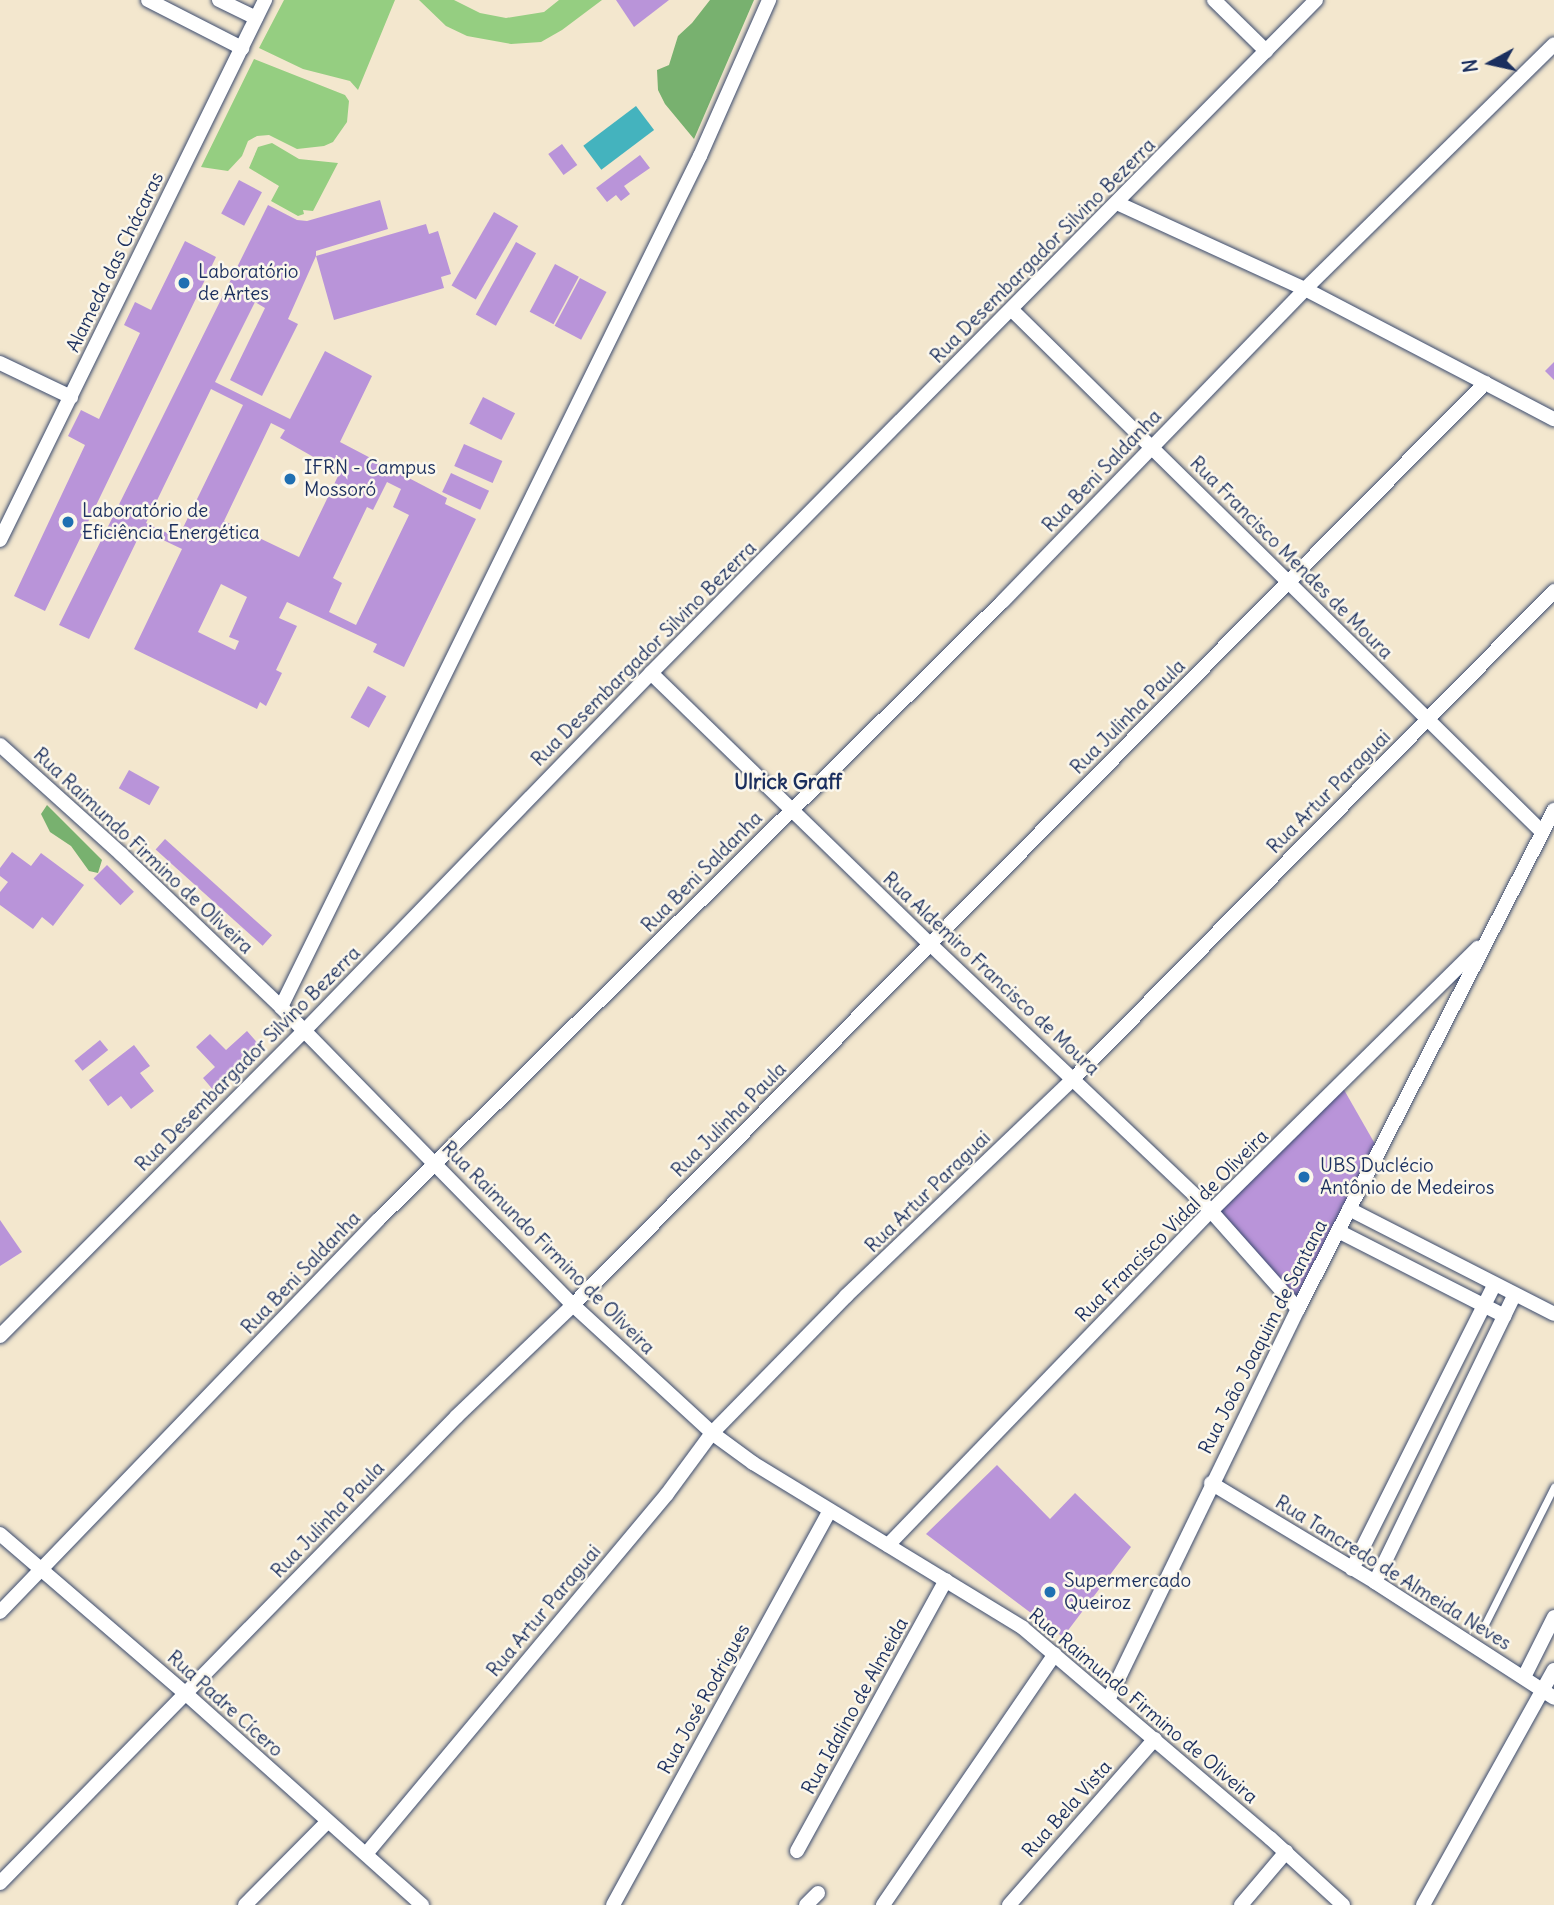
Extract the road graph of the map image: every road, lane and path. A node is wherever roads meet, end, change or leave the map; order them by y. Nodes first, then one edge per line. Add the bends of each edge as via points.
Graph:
1 (148, 0) edge
2 (219, 0) edge
3 (265, 0) edge
4 (769, 0) edge
5 (1214, 0) edge
6 (1316, 0) edge
7 (256, 18) junction
8 (1554, 44) edge
9 (242, 48) junction
10 (1266, 51) junction
11 (1118, 203) junction
12 (1306, 289) junction
13 (1012, 310) junction
14 (0, 363) edge
15 (1485, 383) junction
16 (71, 397) junction
17 (1554, 419) edge
18 (1152, 447) junction
19 (0, 539) edge
20 (1289, 583) junction
21 (1554, 591) edge
22 (651, 673) junction
23 (1427, 719) junction
24 (0, 746) edge
25 (794, 809) junction
26 (1554, 810) edge
27 (1542, 832) junction
28 (1488, 938) junction
29 (930, 944) junction
30 (281, 1007) junction
31 (305, 1030) junction
32 (1074, 1078) junction
33 (437, 1165) junction
34 (1349, 1209) junction
35 (1212, 1211) junction
36 (1338, 1231) junction
37 (1494, 1286) junction
38 (1514, 1296) junction
39 (573, 1305) junction
40 (1484, 1306) junction
41 (1298, 1309) junction
42 (1554, 1314) edge
43 (1505, 1316) junction
44 (0, 1336) edge
45 (712, 1433) junction
46 (1211, 1483) junction
47 (1554, 1487) edge
48 (830, 1511) junction
49 (0, 1534) edge
50 (888, 1545) junction
51 (1352, 1569) junction
52 (42, 1571) junction
53 (946, 1580) junction
54 (1374, 1582) junction
55 (0, 1612) edge
56 (1554, 1617) edge
57 (1484, 1626) dead end
58 (1055, 1654) junction
59 (1554, 1670) edge
60 (1524, 1677) junction
61 (186, 1693) junction
62 (1549, 1695) edge
63 (1109, 1699) junction
64 (1155, 1739) junction
65 (327, 1822) junction
66 (797, 1850) dead end
67 (1286, 1852) junction
68 (366, 1854) junction
69 (0, 1883) edge
70 (818, 1893) dead end
71 (245, 1905) edge
72 (422, 1905) edge
73 (613, 1905) edge
74 (806, 1905) edge
75 (883, 1905) edge
76 (1009, 1905) edge
77 (1241, 1905) edge
78 (1343, 1905) edge
79 (1423, 1905) edge

1 - 9 street
2 - 7 street
3 - 7 street, Alameda das Chácaras
4 - 30 street via 700,156
5 - 10 street
6 - 10 street, Rua Desembargador Silvino Bezerra
7 - 9 street, Alameda das Chácaras
8 - 12 street, Rua Beni Saldanha
9 - 16 street, Alameda das Chácaras
10 - 11 street, Rua Desembargador Silvino Bezerra
11 - 12 street
11 - 13 street, Rua Desembargador Silvino Bezerra
12 - 15 street
12 - 18 street, Rua Beni Saldanha
13 - 18 street, Rua Francisco Mendes de Moura
13 - 22 street, Rua Desembargador Silvino Bezerra
14 - 16 street
15 - 17 street
15 - 20 street, Rua Julinha Paula
16 - 19 street, Alameda das Chácaras
18 - 20 street, Rua Francisco Mendes de Moura
18 - 25 street, Rua Beni Saldanha
20 - 23 street, Rua Francisco Mendes de Moura
20 - 29 street, Rua Julinha Paula
21 - 23 street, Rua Artur Paraguai
22 - 25 street, Rua Aldemiro Francisco de Moura
22 - 31 street, Rua Desembargador Silvino Bezerra
23 - 27 street, Rua Francisco Mendes de Moura
23 - 32 street, Rua Artur Paraguai
24 - 30 street, Rua Raimundo Firmino de Oliveira
25 - 29 street, Rua Aldemiro Francisco de Moura
25 - 33 street, Rua Beni Saldanha
26 - 27 street, Rua João Joaquim de Santana
27 - 28 street, Rua João Joaquim de Santana
28 - 34 street, Rua João Joaquim de Santana
28 - 35 street, Rua Francisco Vidal de Oliveira
29 - 32 street, Rua Aldemiro Francisco de Moura
29 - 39 street, Rua Julinha Paula
30 - 31 street, Rua Raimundo Firmino de Oliveira
31 - 33 street, Rua Raimundo Firmino de Oliveira
31 - 44 street, Rua Desembargador Silvino Bezerra
32 - 35 street, Rua Aldemiro Francisco de Moura
32 - 45 street, Rua Artur Paraguai via 846,1296
33 - 39 street, Rua Raimundo Firmino de Oliveira
33 - 52 street, Rua Beni Saldanha via 378,1220
34 - 36 street, Rua João Joaquim de Santana
34 - 37 street
35 - 41 street, Rua Aldemiro Francisco de Moura
35 - 50 street, Rua Francisco Vidal de Oliveira
36 - 40 street
36 - 41 street, Rua João Joaquim de Santana
37 - 38 street
37 - 40 street
38 - 42 street
38 - 43 street
39 - 45 street, Rua Raimundo Firmino de Oliveira
39 - 61 street, Rua Julinha Paula via 457,1416
40 - 43 street
40 - 51 street
41 - 46 street, Rua João Joaquim de Santana
43 - 54 street
45 - 48 street, Rua Raimundo Firmino de Oliveira
45 - 68 street, Rua Artur Paraguai via 667,1494
46 - 51 street, Rua Tancredo de Almeida Neves
46 - 63 street, Rua João Joaquim de Santana
47 - 57 lane
48 - 50 street, Rua Raimundo Firmino de Oliveira
48 - 73 street, Rua José Rodrigues
49 - 52 street, Rua Padre Cícero
50 - 53 street, Rua Raimundo Firmino de Oliveira
51 - 54 street, Rua Tancredo de Almeida Neves
52 - 55 street, Rua Beni Saldanha
52 - 61 street, Rua Padre Cícero
53 - 58 street, Rua Raimundo Firmino de Oliveira via 1023,1628
53 - 66 street, Rua Idalino de Almeida
54 - 60 street, Rua Tancredo de Almeida Neves
56 - 60 street
58 - 63 street, Rua Raimundo Firmino de Oliveira
58 - 75 street
59 - 62 street
60 - 62 street, Rua Tancredo de Almeida Neves
61 - 65 street, Rua Padre Cícero
61 - 69 street, Rua Julinha Paula
62 - 79 street
63 - 64 street, Rua Raimundo Firmino de Oliveira
64 - 67 street, Rua Raimundo Firmino de Oliveira
64 - 76 street, Rua Bela Vista
65 - 68 street, Rua Padre Cícero
65 - 71 street
67 - 77 street
67 - 78 street, Rua Raimundo Firmino de Oliveira
68 - 72 street, Rua Padre Cícero
70 - 74 street

